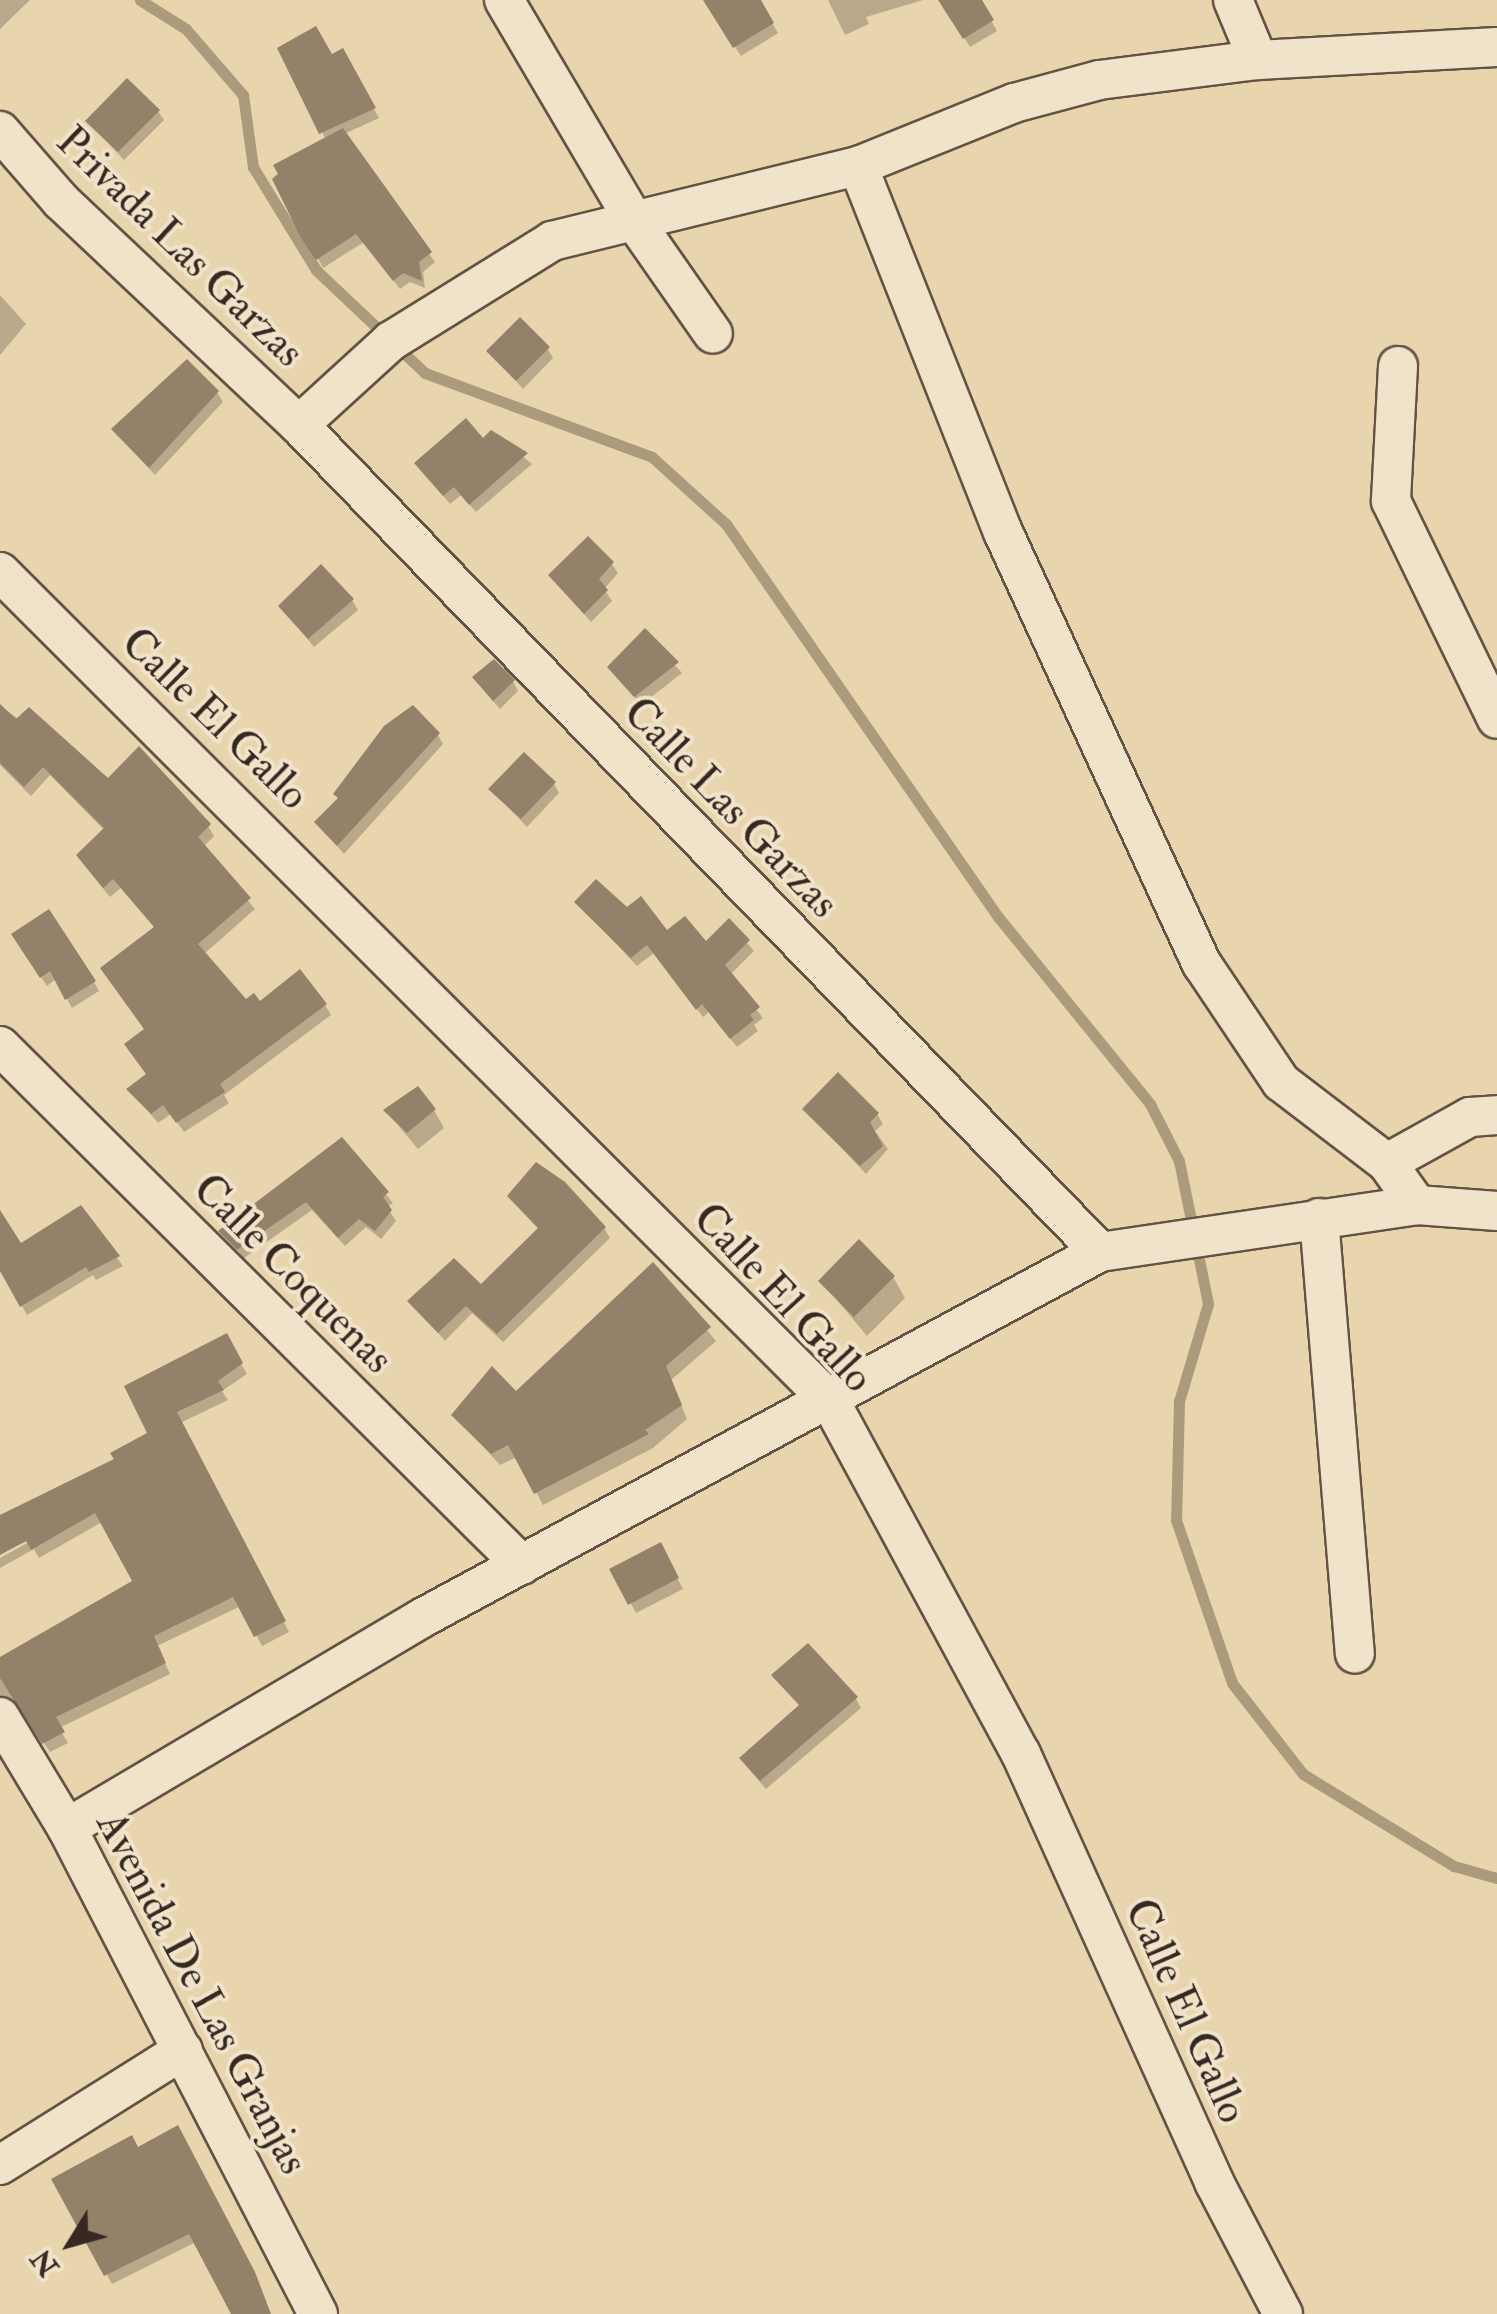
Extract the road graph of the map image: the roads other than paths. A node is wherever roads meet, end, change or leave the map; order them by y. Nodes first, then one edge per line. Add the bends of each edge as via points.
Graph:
1 (504, 0) edge
2 (1233, 0) edge
3 (525, 16) edge
4 (1497, 47) edge
5 (1258, 60) junction
6 (0, 132) edge
7 (858, 166) junction
8 (635, 222) junction
9 (713, 334) dead end
10 (1398, 366) dead end
11 (299, 425) junction
12 (0, 572) edge
13 (1497, 720) edge
14 (0, 1046) edge
15 (1497, 1115) edge
16 (1387, 1163) junction
17 (1417, 1204) junction
18 (1497, 1211) edge
19 (1319, 1218) junction
20 (1100, 1252) junction
21 (830, 1402) junction
22 (522, 1566) junction
23 (1355, 1654) dead end
24 (0, 1717) edge
25 (66, 1828) junction
26 (183, 2050) junction
27 (0, 2165) edge
28 (318, 2314) edge
29 (1283, 2314) edge

1 - 3 street
2 - 5 street
3 - 8 street
4 - 5 street
5 - 7 street via 1099,80 1014,103
6 - 11 street, Privada Las Garzas via 60,202
7 - 8 street
7 - 16 street via 1003,532 1202,964 1281,1082
8 - 9 street
8 - 11 street via 552,242 392,341
10 - 13 street via 1390,501
11 - 20 street, Calle Las Garzas
12 - 21 street, Calle El Gallo
14 - 22 street, Calle Coquenas
15 - 16 street via 1470,1116
16 - 17 street
17 - 18 street
17 - 19 street
19 - 20 street
19 - 23 street
20 - 21 street
21 - 22 street
21 - 29 street, Calle El Gallo via 1021,1754 1214,2182
22 - 25 street
24 - 25 street, Avenida De Las Granjas
25 - 26 street, Avenida De Las Granjas
26 - 27 street
26 - 28 street, Avenida De Las Granjas

